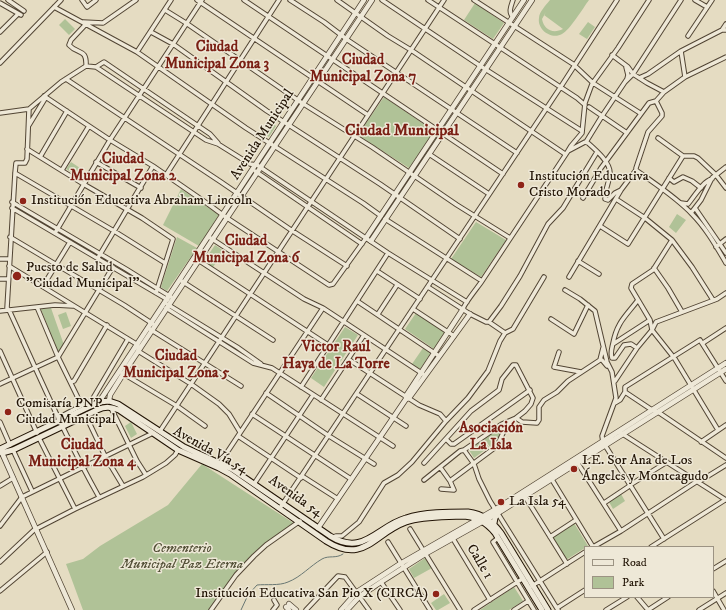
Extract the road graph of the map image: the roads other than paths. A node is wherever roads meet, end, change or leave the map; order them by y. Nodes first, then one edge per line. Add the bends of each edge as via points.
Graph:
1 (8, 0) edge
2 (61, 0) edge
3 (82, 0) edge
4 (96, 0) edge
5 (136, 0) edge
6 (171, 0) edge
7 (244, 0) edge
8 (279, 0) edge
9 (290, 0) edge
10 (337, 0) edge
11 (364, 0) edge
12 (372, 0) edge
13 (382, 0) edge
14 (428, 0) edge
15 (444, 0) edge
16 (474, 0) edge
17 (513, 0) edge
18 (524, 0) edge
19 (532, 0) edge
20 (617, 0) edge
21 (649, 0) edge
22 (681, 0) edge
23 (695, 0) edge
24 (712, 0) edge
25 (200, 1) edge
26 (0, 3) edge
27 (54, 7) junction
28 (439, 7) junction
29 (707, 7) junction
30 (165, 10) junction
31 (24, 11) dead end
32 (355, 14) junction
33 (269, 16) junction
34 (360, 17) junction
35 (513, 17) junction
36 (82, 22) junction
37 (186, 23) junction
38 (509, 23) junction
39 (86, 24) junction
40 (726, 24) edge
41 (514, 26) junction
42 (425, 29) junction
43 (724, 30) edge
44 (0, 32) edge
45 (151, 32) junction
46 (342, 35) junction
47 (688, 36) dead end
48 (255, 38) junction
49 (346, 39) junction
50 (172, 44) junction
51 (495, 44) junction
52 (499, 48) junction
53 (411, 50) junction
54 (137, 52) junction
55 (680, 52) junction
56 (612, 54) junction
57 (328, 56) junction
58 (726, 57) edge
59 (240, 60) junction
60 (332, 60) junction
61 (0, 63) edge
62 (86, 66) junction
63 (158, 66) junction
64 (480, 66) junction
65 (574, 66) junction
66 (626, 66) junction
67 (96, 67) junction
68 (485, 69) junction
69 (397, 72) junction
70 (633, 74) junction
71 (685, 77) junction
72 (639, 78) junction
73 (66, 79) junction
74 (315, 80) junction
75 (226, 81) junction
76 (625, 82) junction
77 (593, 83) junction
78 (466, 88) junction
79 (560, 88) junction
80 (143, 89) junction
81 (471, 91) junction
82 (664, 92) junction
83 (382, 93) junction
84 (45, 96) junction
85 (139, 96) junction
86 (615, 97) junction
87 (301, 101) junction
88 (656, 101) junction
89 (212, 103) junction
90 (587, 106) junction
91 (29, 109) junction
92 (452, 109) junction
93 (546, 109) junction
94 (67, 111) junction
95 (0, 113) edge
96 (456, 113) junction
97 (640, 113) junction
98 (368, 115) junction
99 (602, 116) junction
100 (124, 118) junction
101 (287, 123) junction
102 (198, 125) junction
103 (28, 126) junction
104 (88, 126) junction
105 (437, 131) junction
106 (532, 131) junction
107 (582, 131) junction
108 (194, 132) junction
109 (442, 133) junction
110 (627, 133) junction
111 (354, 137) junction
112 (658, 138) dead end
113 (110, 140) junction
114 (586, 142) junction
115 (218, 144) junction
116 (273, 144) junction
117 (27, 149) junction
118 (567, 152) junction
119 (597, 152) junction
120 (517, 153) junction
121 (179, 154) junction
122 (429, 154) junction
123 (683, 156) junction
124 (40, 157) junction
125 (340, 158) junction
126 (96, 162) junction
127 (606, 162) junction
128 (250, 164) junction
129 (153, 166) junction
130 (258, 166) junction
131 (726, 167) edge
132 (62, 170) junction
133 (636, 170) junction
134 (255, 171) junction
135 (15, 172) junction
136 (410, 172) junction
137 (503, 174) junction
138 (166, 175) junction
139 (716, 175) junction
140 (414, 176) junction
141 (669, 178) junction
142 (712, 178) junction
143 (326, 179) junction
144 (83, 184) junction
145 (141, 188) junction
146 (701, 188) junction
147 (726, 188) edge
148 (663, 189) junction
149 (621, 190) junction
150 (489, 194) junction
151 (239, 195) junction
152 (397, 196) junction
153 (583, 198) dead end
154 (616, 199) junction
155 (311, 201) junction
156 (12, 202) junction
157 (680, 203) junction
158 (70, 206) junction
159 (307, 207) junction
160 (12, 208) junction
161 (695, 208) junction
162 (128, 210) junction
163 (691, 213) junction
164 (475, 216) junction
165 (225, 217) junction
166 (383, 218) junction
167 (645, 218) junction
168 (600, 226) junction
169 (57, 228) junction
170 (292, 230) junction
171 (114, 231) junction
172 (55, 232) junction
173 (10, 238) junction
174 (211, 238) junction
175 (510, 238) junction
176 (460, 239) junction
177 (726, 239) edge
178 (368, 240) junction
179 (672, 240) junction
180 (70, 242) junction
181 (720, 243) junction
182 (362, 244) junction
183 (716, 247) junction
184 (278, 252) junction
185 (388, 253) junction
186 (726, 253) edge
187 (99, 256) junction
188 (0, 259) edge
189 (196, 259) junction
190 (446, 259) junction
191 (9, 260) junction
192 (578, 261) junction
193 (726, 262) edge
194 (165, 263) junction
195 (56, 265) junction
196 (9, 266) junction
197 (348, 266) junction
198 (113, 267) junction
199 (654, 268) junction
200 (377, 271) junction
201 (263, 273) junction
202 (599, 274) dead end
203 (544, 277) dead end
204 (569, 277) dead end
205 (0, 279) edge
206 (8, 279) junction
207 (432, 280) junction
208 (182, 281) junction
209 (482, 281) junction
210 (397, 285) junction
211 (43, 286) junction
212 (428, 287) junction
213 (99, 290) junction
214 (565, 290) dead end
215 (157, 291) junction
216 (726, 293) edge
217 (250, 294) junction
218 (420, 299) junction
219 (638, 300) junction
220 (713, 300) junction
221 (357, 301) junction
222 (168, 302) junction
223 (467, 302) junction
224 (588, 305) junction
225 (76, 307) junction
226 (37, 308) junction
227 (323, 308) junction
228 (413, 309) junction
229 (463, 309) junction
230 (10, 310) junction
231 (0, 311) edge
232 (682, 312) junction
233 (86, 313) junction
234 (378, 314) junction
235 (470, 314) junction
236 (236, 315) junction
237 (550, 319) dead end
238 (650, 320) junction
239 (343, 322) junction
240 (489, 322) junction
241 (154, 324) junction
242 (107, 325) junction
243 (726, 328) edge
244 (150, 329) junction
245 (400, 329) junction
246 (652, 330) junction
247 (307, 332) junction
248 (448, 332) junction
249 (506, 333) junction
250 (364, 335) junction
251 (454, 336) junction
252 (128, 338) junction
253 (222, 338) junction
254 (273, 340) dead end
255 (219, 341) junction
256 (703, 343) junction
257 (613, 344) junction
258 (138, 345) junction
259 (328, 345) junction
260 (603, 347) junction
261 (637, 348) junction
262 (386, 350) junction
263 (0, 351) edge
264 (138, 351) junction
265 (559, 352) dead end
266 (434, 353) junction
267 (439, 356) junction
268 (673, 356) junction
269 (58, 357) junction
270 (348, 359) junction
271 (600, 360) junction
272 (205, 363) junction
273 (726, 363) edge
274 (263, 366) junction
275 (36, 367) junction
276 (610, 369) junction
277 (726, 369) edge
278 (719, 370) junction
279 (122, 372) junction
280 (581, 372) junction
281 (279, 373) junction
282 (370, 374) junction
283 (423, 374) junction
284 (12, 378) junction
285 (726, 381) edge
286 (71, 382) junction
287 (614, 382) junction
288 (0, 384) edge
289 (191, 384) junction
290 (241, 386) dead end
291 (301, 387) junction
292 (693, 387) junction
293 (530, 390) junction
294 (625, 392) junction
295 (266, 393) junction
296 (357, 394) junction
297 (313, 395) junction
298 (407, 398) junction
299 (321, 400) junction
300 (109, 401) junction
301 (100, 402) junction
302 (615, 403) junction
303 (82, 406) junction
304 (177, 406) junction
305 (110, 407) junction
306 (655, 411) junction
307 (252, 414) junction
308 (299, 415) junction
309 (343, 415) junction
310 (86, 416) junction
311 (393, 417) junction
312 (516, 418) junction
313 (511, 420) junction
314 (446, 421) junction
315 (0, 422) edge
316 (60, 422) junction
317 (726, 425) edge
318 (205, 426) dead end
319 (406, 426) dead end
320 (718, 430) junction
321 (160, 431) junction
322 (154, 433) junction
323 (621, 433) junction
324 (239, 434) junction
325 (38, 435) junction
326 (286, 435) junction
327 (329, 436) junction
328 (379, 438) junction
329 (446, 439) junction
330 (700, 442) junction
331 (129, 444) junction
332 (604, 444) junction
333 (393, 446) dead end
334 (12, 447) junction
335 (178, 450) junction
336 (464, 450) junction
337 (0, 452) edge
338 (105, 456) junction
339 (316, 456) junction
340 (271, 457) junction
341 (365, 458) junction
342 (726, 458) edge
343 (577, 461) junction
344 (667, 462) junction
345 (220, 463) junction
346 (424, 463) dead end
347 (374, 464) dead end
348 (474, 464) junction
349 (726, 465) edge
350 (82, 467) junction
351 (440, 467) junction
352 (146, 475) junction
353 (302, 477) junction
354 (13, 478) junction
355 (352, 478) junction
356 (551, 478) junction
357 (60, 479) junction
358 (424, 480) dead end
359 (450, 481) junction
360 (696, 482) junction
361 (254, 484) junction
362 (630, 485) junction
363 (0, 486) edge
364 (123, 486) junction
365 (441, 489) dead end
366 (32, 491) junction
367 (524, 495) junction
368 (22, 496) junction
369 (99, 497) junction
370 (338, 499) junction
371 (726, 500) edge
372 (604, 503) junction
373 (282, 506) junction
374 (75, 508) junction
375 (497, 511) junction
376 (647, 512) junction
377 (486, 518) junction
378 (576, 520) junction
379 (481, 521) junction
380 (300, 522) junction
381 (494, 523) junction
382 (0, 526) edge
383 (318, 528) junction
384 (410, 529) dead end
385 (37, 530) junction
386 (621, 531) junction
387 (450, 534) junction
388 (550, 537) junction
389 (332, 538) junction
390 (664, 538) junction
391 (453, 539) junction
392 (496, 540) junction
393 (388, 542) dead end
394 (592, 546) edge
395 (595, 546) edge
396 (652, 546) edge
397 (47, 552) junction
398 (424, 552) junction
399 (584, 553) edge
400 (726, 561) edge
401 (0, 562) edge
402 (566, 564) junction
403 (402, 566) junction
404 (714, 568) edge
405 (522, 579) junction
406 (380, 580) junction
407 (539, 582) junction
408 (516, 583) junction
409 (532, 586) junction
410 (0, 591) edge
411 (584, 591) edge
412 (714, 592) edge
413 (726, 593) edge
414 (358, 594) junction
415 (625, 598) edge
416 (638, 598) edge
417 (666, 598) edge
418 (718, 598) junction
419 (274, 600) dead end
420 (490, 600) junction
421 (528, 601) junction
422 (288, 607) edge
423 (557, 609) edge
424 (72, 610) edge
425 (211, 610) edge
426 (273, 610) edge
427 (296, 610) edge
428 (306, 610) edge
429 (341, 610) edge
430 (347, 610) edge
431 (369, 610) edge
432 (400, 610) edge
433 (430, 610) edge
434 (460, 610) edge
435 (474, 610) edge
436 (514, 610) edge
437 (534, 610) edge
438 (542, 610) edge
439 (548, 610) edge
440 (606, 610) edge
441 (648, 610) edge
442 (699, 610) edge
443 (724, 610) edge

1 - 31 street
2 - 27 street
3 - 4 street via 87,8
5 - 36 street via 103,23
6 - 30 street
7 - 33 street
8 - 33 street
9 - 46 street
10 - 32 street
11 - 32 street, Avenida Municipal
12 - 34 street, Avenida Municipal
13 - 42 street
14 - 28 street
15 - 28 street
16 - 38 street
17 - 35 street via 510,10
18 - 35 street
19 - 41 street
20 - 65 street
21 - 56 street
22 - 70 street
23 - 29 street
24 - 29 street
25 - 37 street
25 - 48 street
26 - 44 street via 19,15
27 - 36 street
27 - 61 street
28 - 42 street
28 - 51 street
29 - 47 street
30 - 37 street
30 - 45 street
32 - 34 street
32 - 46 street, Avenida Municipal
33 - 48 street
33 - 57 street
34 - 49 street, Avenida Municipal
34 - 53 street
35 - 38 street
36 - 39 street
37 - 50 street
37 - 59 street
38 - 41 street
38 - 51 street
39 - 54 street
39 - 62 street via 69,45 83,53
40 - 43 street
41 - 52 street
41 - 65 street
42 - 53 street
42 - 64 street
43 - 55 street
45 - 50 street
45 - 54 street
46 - 49 street
46 - 57 street, Avenida Municipal
48 - 59 street
48 - 74 street
49 - 60 street, Avenida Municipal
49 - 69 street
50 - 63 street
50 - 75 street
51 - 52 street
51 - 64 street
52 - 68 street
52 - 79 street
53 - 69 street
53 - 78 street
54 - 63 street
55 - 71 street
55 - 72 street
56 - 66 street
56 - 77 street
57 - 60 street
57 - 74 street, Avenida Municipal
58 - 71 street
59 - 75 street
59 - 87 street
60 - 74 street, Avenida Municipal
60 - 83 street
62 - 67 street
62 - 73 street
63 - 80 street
63 - 89 street
64 - 68 street
64 - 78 street
65 - 77 street
65 - 79 street
66 - 70 street
66 - 76 street via 628,75
67 - 80 street via 104,62
67 - 85 street
68 - 81 street
68 - 93 street
69 - 83 street
69 - 92 street
70 - 72 street
70 - 76 street
71 - 82 street
72 - 82 street
73 - 84 street
73 - 100 street
74 - 87 street, Avenida Municipal
74 - 98 street
75 - 89 street
75 - 101 street
76 - 86 street
77 - 86 street
77 - 90 street
78 - 81 street
78 - 92 street
79 - 90 street
79 - 93 street
80 - 85 street
80 - 102 street
81 - 96 street
81 - 106 street
82 - 88 street
83 - 98 street
83 - 105 street
84 - 91 street
84 - 94 street
84 - 103 street
85 - 100 street
85 - 108 street
86 - 97 street
86 - 99 street
87 - 101 street, Avenida Municipal
87 - 111 street
88 - 97 street via 649,103
88 - 133 street via 662,116 648,132
89 - 102 street
89 - 116 street
90 - 99 street
90 - 107 street
91 - 95 street
91 - 103 street
92 - 96 street
92 - 105 street
93 - 106 street
93 - 107 street
94 - 104 street
94 - 124 street
96 - 109 street
96 - 120 street
97 - 110 street
98 - 111 street
99 - 110 street
99 - 114 street
100 - 113 street
100 - 121 street
101 - 116 street, Avenida Municipal
101 - 125 street
102 - 108 street
102 - 115 street
103 - 117 street
104 - 113 street
104 - 132 street
105 - 109 street
105 - 136 street
106 - 118 street
106 - 120 street
107 - 118 street
108 - 115 street
108 - 121 street
109 - 122 street
109 - 137 street
110 - 127 street
111 - 125 street
111 - 136 street
112 - 123 street
113 - 126 street
113 - 129 street
114 - 118 street
114 - 119 street
115 - 128 street
116 - 130 street, Avenida Municipal
116 - 143 street
117 - 124 street
117 - 135 street via 25,163 16,163
118 - 175 street
119 - 127 street
119 - 240 street via 563,208 548,224 520,276
120 - 137 street
121 - 138 street
121 - 151 street
122 - 140 street
122 - 150 street
123 - 139 street via 698,158
123 - 141 street
124 - 132 street
125 - 143 street
125 - 152 street
126 - 144 street
126 - 145 street
127 - 149 street via 610,173 605,199 608,200
127 - 153 street
128 - 130 street
128 - 134 street
129 - 138 street
129 - 145 street
130 - 134 street, Avenida Municipal
130 - 155 street
131 - 139 street
132 - 144 street
133 - 148 street
133 - 149 street
134 - 151 street, Avenida Municipal
134 - 159 street
135 - 156 street
135 - 158 street
136 - 140 street
136 - 152 street
137 - 150 street
138 - 165 street
139 - 142 street
139 - 147 street
140 - 152 street
140 - 164 street
141 - 146 street via 674,182 683,177
141 - 148 street
142 - 146 street
142 - 161 street
143 - 155 street
143 - 166 street
144 - 158 street
144 - 162 street
145 - 162 street
146 - 157 street via 688,204
148 - 157 street
148 - 167 street
149 - 154 street
150 - 164 street
151 - 165 street, Avenida Municipal
151 - 170 street
152 - 166 street
152 - 176 street
154 - 167 street
154 - 168 street
155 - 159 street
155 - 178 street
156 - 160 street
156 - 169 street
157 - 163 street
158 - 169 street
158 - 171 street
159 - 170 street
159 - 182 street
160 - 172 street
160 - 173 street
161 - 163 street
161 - 181 street
162 - 171 street
162 - 194 street via 173,238
163 - 183 street
164 - 175 street
164 - 176 street
165 - 174 street, Avenida Municipal
165 - 184 street
166 - 178 street
166 - 190 street
167 - 168 street via 628,244
167 - 179 street
168 - 192 street
169 - 172 street
169 - 187 street
170 - 184 street
170 - 197 street
171 - 187 street
171 - 194 street
172 - 180 street
173 - 191 street
173 - 195 street
174 - 189 street, Avenida Municipal
174 - 201 street
175 - 209 street
176 - 190 street
177 - 181 street
178 - 182 street
178 - 185 street
179 - 199 street
179 - 220 street
180 - 187 street
180 - 195 street
181 - 183 street
181 - 186 street
182 - 197 street
183 - 193 street
184 - 197 street via 331,285
184 - 201 street
185 - 200 street
185 - 207 street
187 - 198 street
187 - 215 street via 126,269
188 - 191 street
189 - 208 street, Avenida Municipal
189 - 217 street
190 - 207 street
190 - 209 street
191 - 196 street
192 - 202 street
192 - 204 street
194 - 215 street
195 - 211 street
195 - 213 street
196 - 206 street
196 - 211 street
198 - 213 street
198 - 215 street
199 - 219 street via 632,284 631,288
199 - 232 street
200 - 210 street
200 - 221 street
201 - 217 street
201 - 227 street
203 - 249 street via 513,329
205 - 206 street
206 - 230 street via 7,308
207 - 212 street
207 - 223 street
208 - 222 street, Avenida Municipal
208 - 236 street
209 - 223 street
210 - 218 street
210 - 234 street
211 - 225 street
212 - 218 street
212 - 229 street
213 - 233 street
213 - 241 street
214 - 224 street
215 - 222 street
216 - 220 street
217 - 236 street
217 - 247 street
218 - 228 street
219 - 238 street
219 - 257 street via 620,321
220 - 232 street
221 - 234 street
221 - 239 street
222 - 241 street, Avenida Municipal
222 - 253 street
222 - 255 street
223 - 229 street
224 - 237 street via 574,334
224 - 260 street via 597,315
225 - 226 street via 62,305
225 - 233 street
226 - 230 street
226 - 269 street
227 - 239 street
227 - 247 street
228 - 245 street
228 - 248 street
229 - 235 street
229 - 248 street
230 - 231 street
230 - 275 street
232 - 246 street via 656,322
233 - 242 street
233 - 269 street
234 - 245 street
235 - 240 street
235 - 251 street
236 - 253 street
236 - 254 street
238 - 246 street
238 - 257 street
239 - 250 street
239 - 259 street
240 - 249 street
241 - 244 street, Avenida Municipal
242 - 252 street
242 - 286 street via 74,381
243 - 256 street
244 - 258 street, Avenida Municipal
244 - 264 street, Avenida Municipal
244 - 272 street
245 - 262 street
245 - 266 street
246 - 261 street
246 - 268 street
247 - 259 street
247 - 281 street
248 - 251 street
248 - 266 street
249 - 314 street via 488,371 468,398
250 - 262 street
250 - 270 street
251 - 267 street
252 - 258 street
252 - 303 street via 92,400
253 - 255 street
253 - 274 street
255 - 272 street
255 - 274 street via 253,363
256 - 268 street via 699,340
256 - 278 street
257 - 261 street via 611,356 614,359 624,345 631,344
258 - 264 street
258 - 279 street, Avenida Municipal
259 - 291 street
260 - 271 street
260 - 276 street
261 - 287 street
262 - 282 street
262 - 283 street
263 - 284 street
264 - 279 street, Avenida Municipal
264 - 289 street
265 - 280 street via 554,367
266 - 267 street
266 - 283 street
267 - 283 street
268 - 292 street
268 - 294 street via 626,386
269 - 275 street
269 - 286 street
270 - 282 street
270 - 299 street
271 - 276 street
271 - 280 street
272 - 289 street
272 - 290 street
273 - 278 street
274 - 281 street
275 - 284 street
275 - 316 street
276 - 287 street
277 - 278 street
278 - 285 street
278 - 292 street
279 - 300 street, Avenida Municipal
279 - 301 street, Avenida Municipal
279 - 304 street
280 - 312 street via 541,403 537,423 522,422
281 - 291 street
281 - 295 street
282 - 296 street
282 - 298 street
283 - 298 street
284 - 288 street
284 - 325 street
286 - 303 street
287 - 302 street
289 - 304 street
289 - 324 street via 230,414
291 - 297 street
292 - 306 street
292 - 320 street
293 - 312 street via 532,404
293 - 329 street via 454,444
293 - 329 street via 519,368 513,365 502,379 499,390 471,411
294 - 302 street
294 - 306 street
295 - 307 street
295 - 308 street
296 - 309 street
296 - 311 street
297 - 299 street
297 - 308 street
298 - 311 street
298 - 314 street via 436,411
299 - 309 street
300 - 301 main road
300 - 321 main road, Avenida 54 via 124,407
301 - 316 main road
302 - 332 street via 602,436
303 - 316 street
304 - 318 street
304 - 321 street
305 - 310 main road
305 - 322 main road, Avenida Vía 54
305 - 331 street
306 - 323 street
306 - 330 street
307 - 324 street
307 - 326 street
308 - 326 street
308 - 327 street
309 - 327 street
309 - 328 street
310 - 316 main road
310 - 338 street
311 - 319 street
311 - 328 street
312 - 313 street
313 - 336 street
313 - 348 street via 497,446
314 - 389 street via 412,462 384,483 359,522 342,536
315 - 334 street
316 - 325 main road
316 - 350 street
317 - 320 street
320 - 330 street
321 - 345 main road, Avenida 54 via 184,447
322 - 331 street
322 - 335 main road, Avenida Vía 54
323 - 332 street
323 - 344 street
324 - 340 street
324 - 345 street
325 - 334 main road
325 - 357 street
326 - 339 street
326 - 340 street
327 - 339 street
327 - 341 street
328 - 333 street
328 - 341 street
329 - 346 street
330 - 342 street
331 - 338 street
331 - 352 street
332 - 343 street
332 - 362 street
334 - 337 main road
334 - 366 street
335 - 352 street via 166,463
335 - 373 main road, Avenida Vía 54 via 225,471
336 - 348 street
336 - 351 street
337 - 354 street
338 - 350 street
338 - 364 street
339 - 353 street
339 - 355 street
340 - 353 street
340 - 361 street
341 - 347 street
341 - 355 street
343 - 356 street
343 - 372 street
344 - 360 street
344 - 362 street
345 - 361 main road, Avenida 54
348 - 359 street
348 - 375 street via 485,492
349 - 360 street
350 - 357 street
350 - 369 street
351 - 358 street
351 - 359 street
352 - 364 street
353 - 370 street
353 - 373 street
354 - 363 street
354 - 368 street
355 - 370 street
356 - 367 street
356 - 378 street
357 - 366 street
357 - 374 street
359 - 365 street via 454,490
360 - 371 street
360 - 376 street
361 - 373 main road, Avenida 54
362 - 372 street
362 - 376 street
364 - 369 street
366 - 368 street
367 - 375 street
367 - 388 street
368 - 382 street
368 - 385 street
369 - 374 street
370 - 383 street
371 - 390 street
372 - 386 street
373 - 380 main road, Avenida Vía 54
373 - 383 main road, Avenida 54
374 - 385 street
375 - 377 street
375 - 381 main road
375 - 407 street
376 - 386 street
376 - 390 street
377 - 379 street
377 - 381 main road, Avenida 54
377 - 389 main road, Avenida 54 via 468,512 417,515 402,519 358,543 346,543
378 - 388 street
378 - 394 street
379 - 380 main road, Avenida Vía 54 via 461,516 408,522 362,548 351,550 337,547
379 - 387 street
379 - 391 street
379 - 392 main road via 492,529
380 - 425 street via 266,545 250,560
381 - 409 main road
383 - 389 main road, Avenida 54
384 - 398 street
385 - 397 street
385 - 401 street
386 - 395 street
387 - 391 street, Calle 1
387 - 398 street
388 - 402 street
390 - 396 street
391 - 398 street
391 - 420 street, Calle 1
392 - 405 main road
392 - 408 street
393 - 403 street
397 - 410 street
397 - 424 street
398 - 403 street
398 - 434 street
399 - 402 street
400 - 404 street
402 - 407 street
403 - 406 street
403 - 433 street
405 - 408 street
405 - 438 main road
406 - 414 street
406 - 432 street
407 - 409 street
407 - 423 street
408 - 420 street
408 - 421 street
409 - 439 main road
411 - 423 street
412 - 418 street
413 - 418 street
414 - 428 street via 345,577 338,576
414 - 429 street
414 - 430 street
414 - 431 street
415 - 440 street
416 - 441 street
417 - 441 street
418 - 442 street
418 - 443 street
419 - 426 street via 277,605
420 - 435 street
421 - 436 street
421 - 437 street
422 - 427 street

